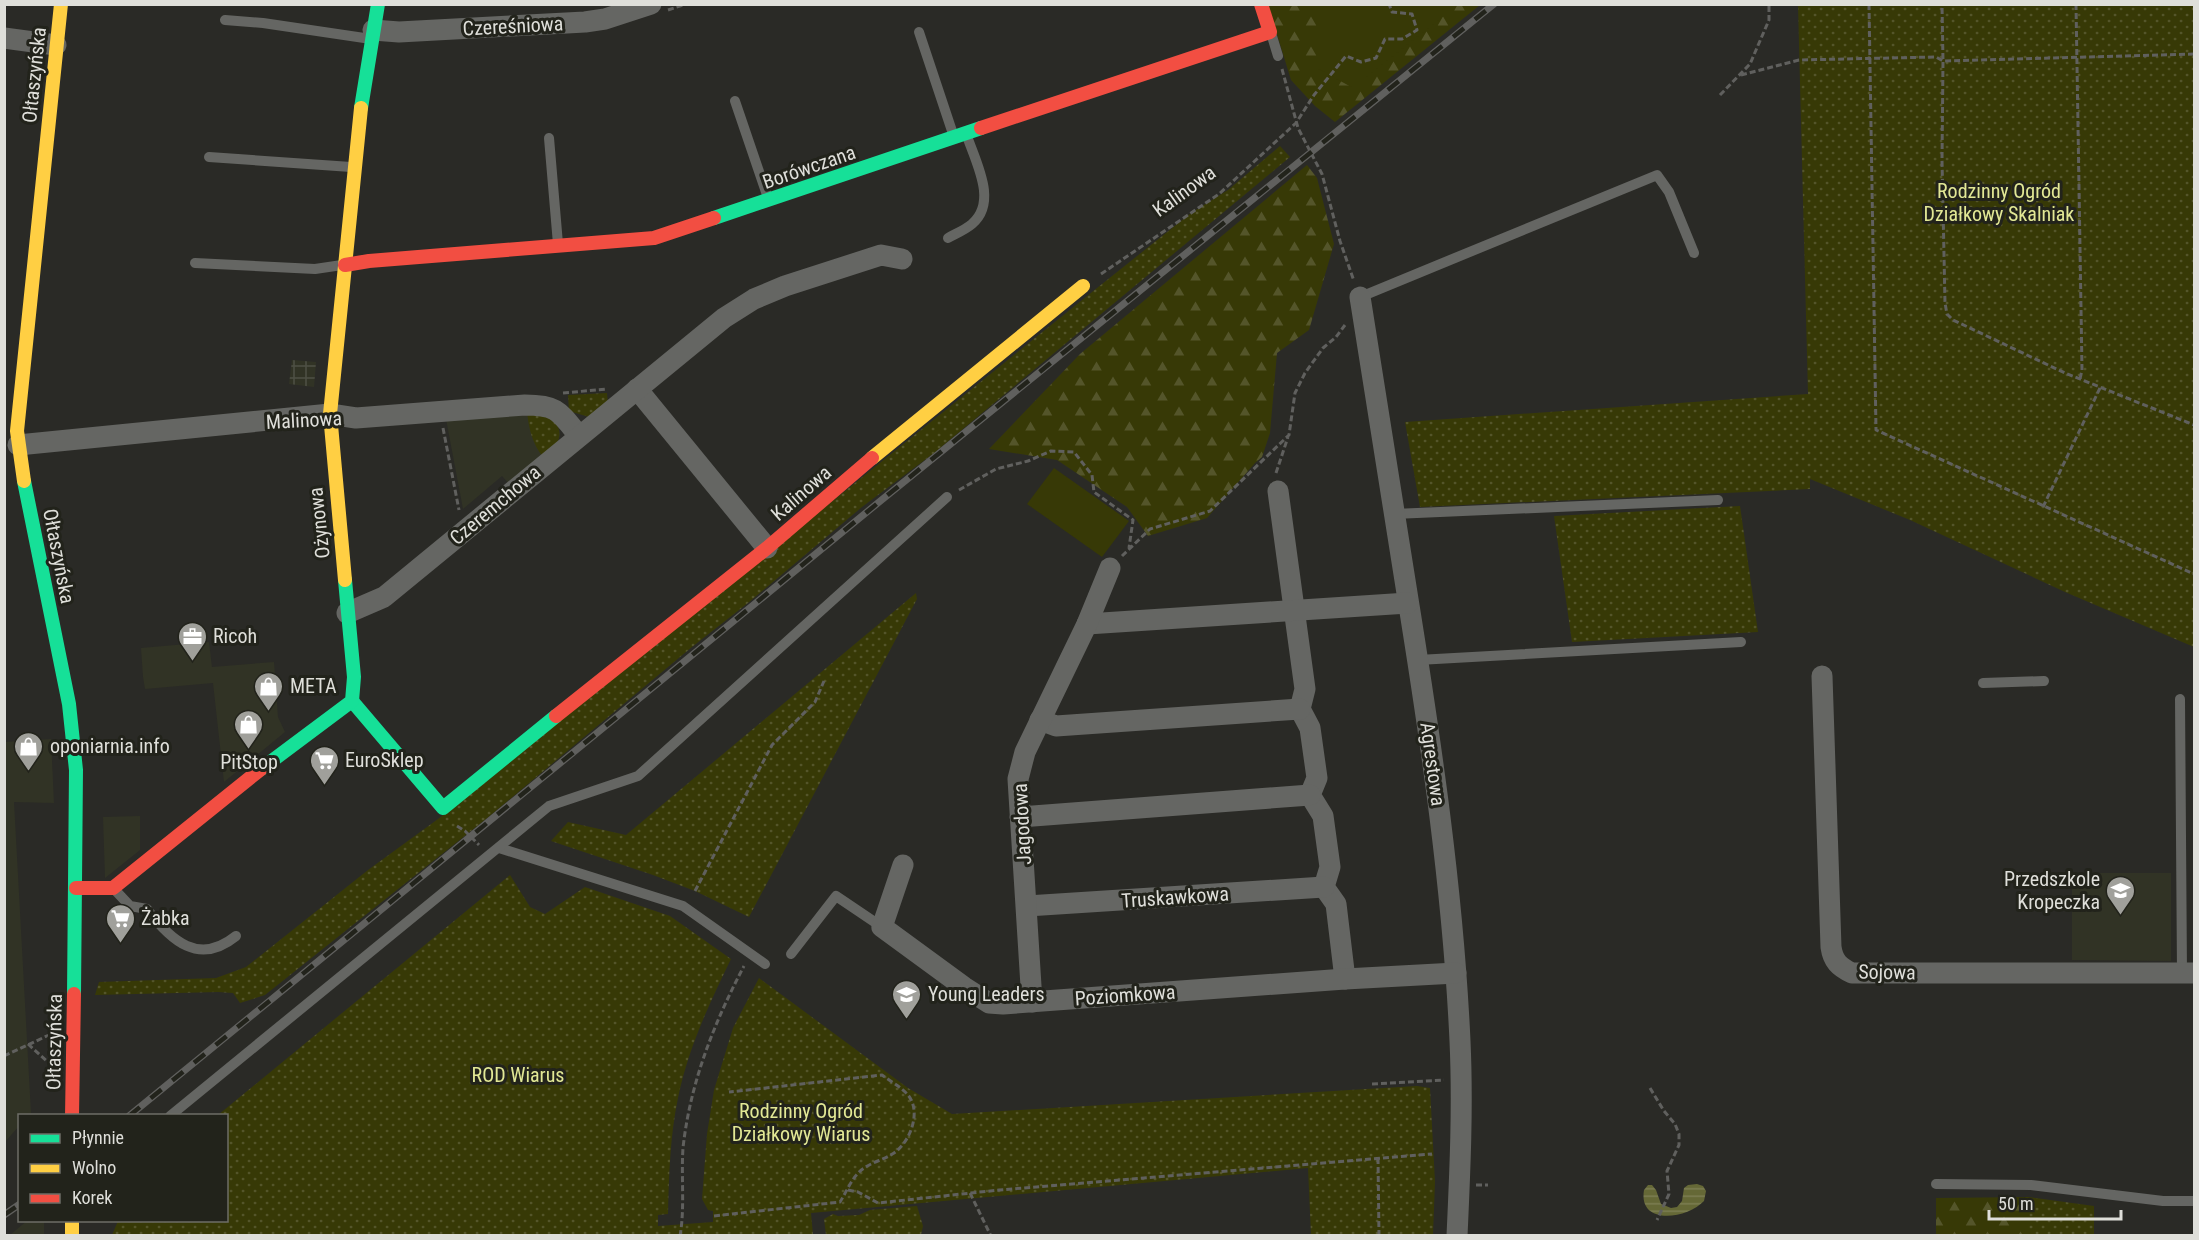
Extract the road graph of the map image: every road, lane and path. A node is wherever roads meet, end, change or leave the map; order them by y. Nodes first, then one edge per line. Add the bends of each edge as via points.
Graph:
1 (61, 4) edge
2 (378, 4) edge
3 (651, 4) edge
4 (1261, 4) edge
5 (1389, 4) edge
6 (1769, 4) edge
7 (1869, 4) edge
8 (1942, 4) edge
9 (2076, 4) edge
10 (225, 20) dead end
11 (919, 32) dead end
12 (1270, 32) junction
13 (372, 35) junction
14 (4, 38) edge
15 (56, 45) junction
16 (2194, 54) edge
17 (1278, 56) joint
18 (1870, 58) junction
19 (2077, 58) junction
20 (1943, 61) junction
21 (1741, 75) junction
22 (1720, 95) dead end
23 (735, 101) dead end
24 (1296, 123) junction
25 (960, 136) junction
26 (549, 138) dead end
27 (209, 157) dead end
28 (354, 167) junction
29 (770, 201) junction
30 (948, 238) dead end
31 (558, 248) junction
32 (1694, 253) dead end
33 (902, 259) dead end
34 (195, 263) dead end
35 (345, 265) junction
36 (1083, 286) joint
37 (1360, 297) junction
38 (1364, 319) junction
39 (2080, 379) junction
40 (637, 388) junction
41 (2100, 388) junction
42 (440, 411) junction
43 (330, 414) junction
44 (2194, 425) edge
45 (13, 435) edge
46 (1289, 435) junction
47 (579, 436) junction
48 (1278, 491) joint
49 (947, 497) joint
50 (1718, 500) dead end
51 (2043, 507) junction
52 (1394, 514) junction
53 (463, 531) junction
54 (767, 548) junction
55 (1129, 550) junction
56 (1110, 568) joint
57 (2194, 574) edge
58 (1408, 603) junction
59 (1295, 611) junction
60 (347, 613) junction
61 (1087, 624) junction
62 (1742, 642) dead end
63 (1418, 660) junction
64 (1822, 676) dead end
65 (824, 681) dead end
66 (2044, 681) dead end
67 (1983, 683) dead end
68 (2180, 699) dead end
69 (352, 701) junction
70 (1300, 709) junction
71 (1040, 720) junction
72 (1310, 795) junction
73 (1020, 817) junction
74 (458, 828) dead end
75 (478, 844) dead end
76 (499, 848) junction
77 (903, 865) dead end
78 (698, 886) junction
79 (1324, 887) junction
80 (76, 888) junction
81 (112, 888) junction
82 (689, 889) dead end
83 (695, 891) dead end
84 (1027, 906) junction
85 (882, 927) junction
86 (236, 936) dead end
87 (750, 953) junction
88 (791, 954) dead end
89 (765, 964) dead end
90 (1456, 973) junction
91 (2188, 973) edge
92 (1345, 979) junction
93 (1032, 1002) junction
94 (57, 1032) dead end
95 (28, 1044) junction
96 (4, 1056) edge
97 (51, 1064) dead end
98 (1461, 1079) junction
99 (1372, 1084) dead end
100 (1650, 1088) dead end
101 (729, 1092) dead end
102 (72, 1114) edge
103 (172, 1114) edge
104 (1432, 1154) dead end
105 (1378, 1158) junction
106 (1936, 1184) dead end
107 (848, 1190) junction
108 (970, 1193) junction
109 (2194, 1201) edge
110 (714, 1216) dead end
111 (1657, 1220) dead end
112 (680, 1236) edge
113 (991, 1236) edge
114 (1379, 1236) edge
115 (1457, 1236) edge

1 - 15 street, Ołtaszyńska
2 - 13 street, Ożynowa
3 - 13 street, Czereśniowa via 585,22
4 - 12 street
5 - 24 path, Kalinowa via 1392,12 1412,14 1418,30 1402,39 1385,39 1376,58 1361,62 1346,56
6 - 21 path via 1769,20 1750,64
7 - 18 path
8 - 20 path
9 - 19 path
10 - 13 lane
11 - 25 lane
12 - 17 lane
12 - 25 street, Borówczana
13 - 28 street, Ożynowa
14 - 15 street
15 - 45 street, Ołtaszyńska
16 - 19 path
17 - 24 path
18 - 20 path via 1936,57
18 - 21 path via 1799,60
18 - 51 path via 1876,430
19 - 20 path
19 - 39 path
20 - 39 path via 1943,262 1947,314 1964,326
21 - 22 path
23 - 29 lane
24 - 36 path, Kalinowa via 1219,194
24 - 37 path via 1323,174 1340,241
25 - 29 street, Borówczana
25 - 30 lane via 984,189 984,209 972,224
26 - 31 lane
27 - 28 lane
28 - 35 street, Ożynowa
29 - 31 street, Borówczana via 654,238
31 - 35 street, Borówczana
32 - 37 lane via 1669,192 1657,175
33 - 40 street, Czeremchowa via 881,255 754,299 724,318
34 - 35 lane via 315,269
35 - 43 street, Ożynowa
36 - 54 street, Kalinowa
37 - 38 street, Agrestowa
38 - 46 path via 1344,325 1305,373 1295,393
38 - 52 street, Agrestowa
39 - 41 path
40 - 47 street, Czeremchowa
40 - 54 street
41 - 44 path
41 - 51 path
42 - 43 street, Malinowa via 356,418
42 - 47 street, Malinowa via 548,405
42 - 53 path
43 - 45 street, Malinowa
43 - 60 street, Ożynowa
45 - 80 street, Ołtaszyńska via 72,726
46 - 48 path via 1277,465
46 - 55 path via 1209,511 1150,529
47 - 53 street, Czeremchowa
48 - 59 street
49 - 55 path via 996,469 1051,451 1074,452 1092,475 1094,492 1133,520
49 - 76 lane via 638,776 549,806
50 - 52 lane
51 - 57 path
52 - 58 street, Agrestowa
53 - 60 street, Czeremchowa via 384,597
54 - 69 street, Kalinowa via 443,808
55 - 56 path
56 - 61 street, Jagodowa
58 - 59 street
58 - 63 street, Agrestowa
59 - 61 street
59 - 70 street via 1305,689
60 - 69 street, Ożynowa via 354,677
61 - 71 street, Jagodowa
62 - 63 lane
63 - 90 street, Agrestowa via 1445,855
64 - 91 street, Sojowa via 1831,947 1833,959 1841,969 1852,973
65 - 78 path via 814,702 772,744
66 - 67 lane
68 - 91 lane
69 - 81 street
70 - 71 street via 1056,726
70 - 72 street via 1310,728 1317,778
71 - 73 street, Jagodowa via 1024,752 1018,779
72 - 73 street
72 - 79 street via 1323,816 1330,867
73 - 84 street, Jagodowa
74 - 75 path
76 - 87 lane via 683,906
76 - 103 lane
77 - 85 street
78 - 82 path
78 - 83 path
79 - 84 street, Truskawkowa
79 - 92 street via 1336,904
80 - 81 street
80 - 102 street, Ołtaszyńska
81 - 86 lane via 130,906 147,909 160,926 196,949 212,950
84 - 93 street, Jagodowa
85 - 88 lane via 836,896
85 - 93 street, Poziomkowa via 989,1003
87 - 89 lane
87 - 112 path via 700,1064 683,1148
90 - 92 street, Poziomkowa
90 - 98 street, Agrestowa
92 - 93 street, Poziomkowa
94 - 95 path
95 - 96 path
95 - 97 path
98 - 99 path
98 - 115 street, Agrestowa
100 - 111 path via 1679,1134 1679,1145 1667,1171 1670,1187
101 - 107 path via 882,1076 907,1094 914,1111 908,1137 895,1152 864,1168
104 - 105 path
105 - 108 path
105 - 114 path
106 - 109 lane via 2031,1185 2163,1201
107 - 108 path via 878,1203
107 - 110 path via 840,1202
108 - 113 path

